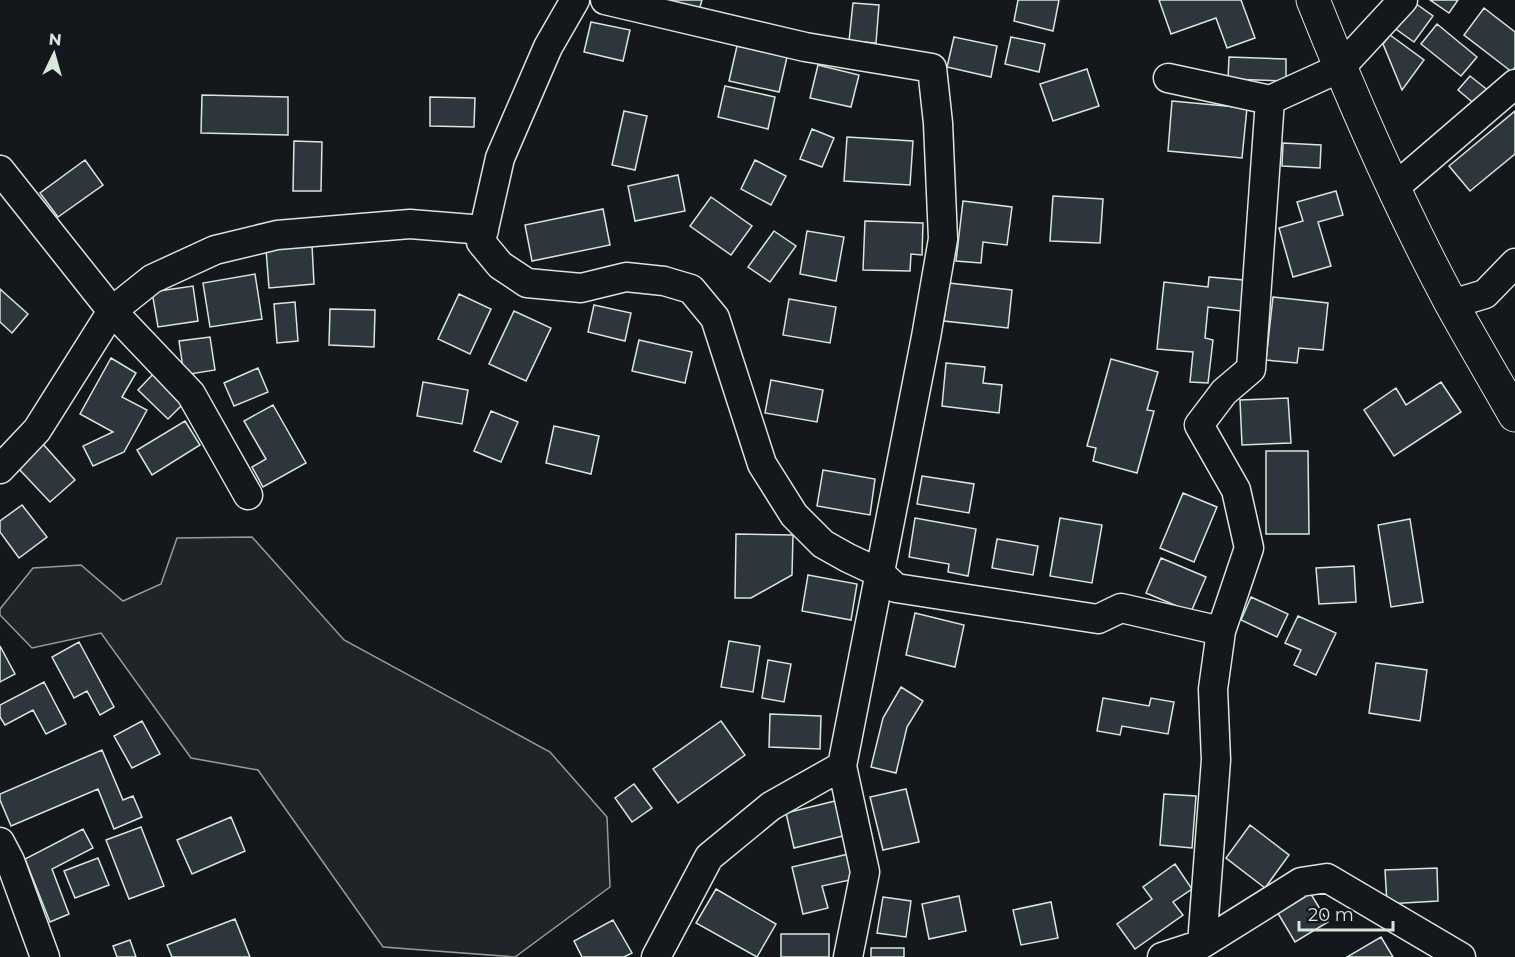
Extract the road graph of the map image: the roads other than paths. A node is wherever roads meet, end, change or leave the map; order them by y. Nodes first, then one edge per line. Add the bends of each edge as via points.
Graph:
1 (575, 0) edge
2 (605, 0) edge
3 (1313, 0) edge
4 (1403, 0) edge
5 (1340, 68) junction
6 (1167, 78) dead end
7 (1515, 84) edge
8 (1270, 100) junction
9 (0, 170) edge
10 (1394, 188) junction
11 (484, 230) junction
12 (1515, 262) edge
13 (1452, 304) junction
14 (112, 311) junction
15 (1515, 415) edge
16 (0, 469) edge
17 (248, 495) dead end
18 (880, 573) junction
19 (1221, 631) junction
20 (842, 766) junction
21 (0, 842) edge
22 (1202, 944) junction
23 (45, 957) edge
24 (656, 957) edge
25 (848, 957) edge
26 (1162, 957) edge
27 (1461, 957) edge

1 - 11 street via 548,47 500,158
2 - 18 street via 806,47 932,68 943,239
3 - 5 street
4 - 5 street
5 - 8 street
5 - 10 street
6 - 8 street
7 - 10 street
8 - 19 street via 1251,369 1224,392 1199,425 1236,490 1249,548
9 - 14 street
10 - 13 street
11 - 14 street via 410,224 277,235 215,250 152,279
11 - 18 street via 482,242 500,265 527,283 581,288 626,277 664,280 691,289 715,318 762,464 794,515 823,544
12 - 13 street via 1485,294
13 - 15 street
14 - 16 street via 37,430
14 - 17 street via 191,394
18 - 19 street via 896,588 1098,619 1121,608
18 - 20 street
19 - 22 street via 1213,689 1216,760
20 - 24 street via 771,806 709,858
20 - 25 street via 865,872
21 - 23 street
22 - 26 street
22 - 27 street via 1301,882 1327,878

